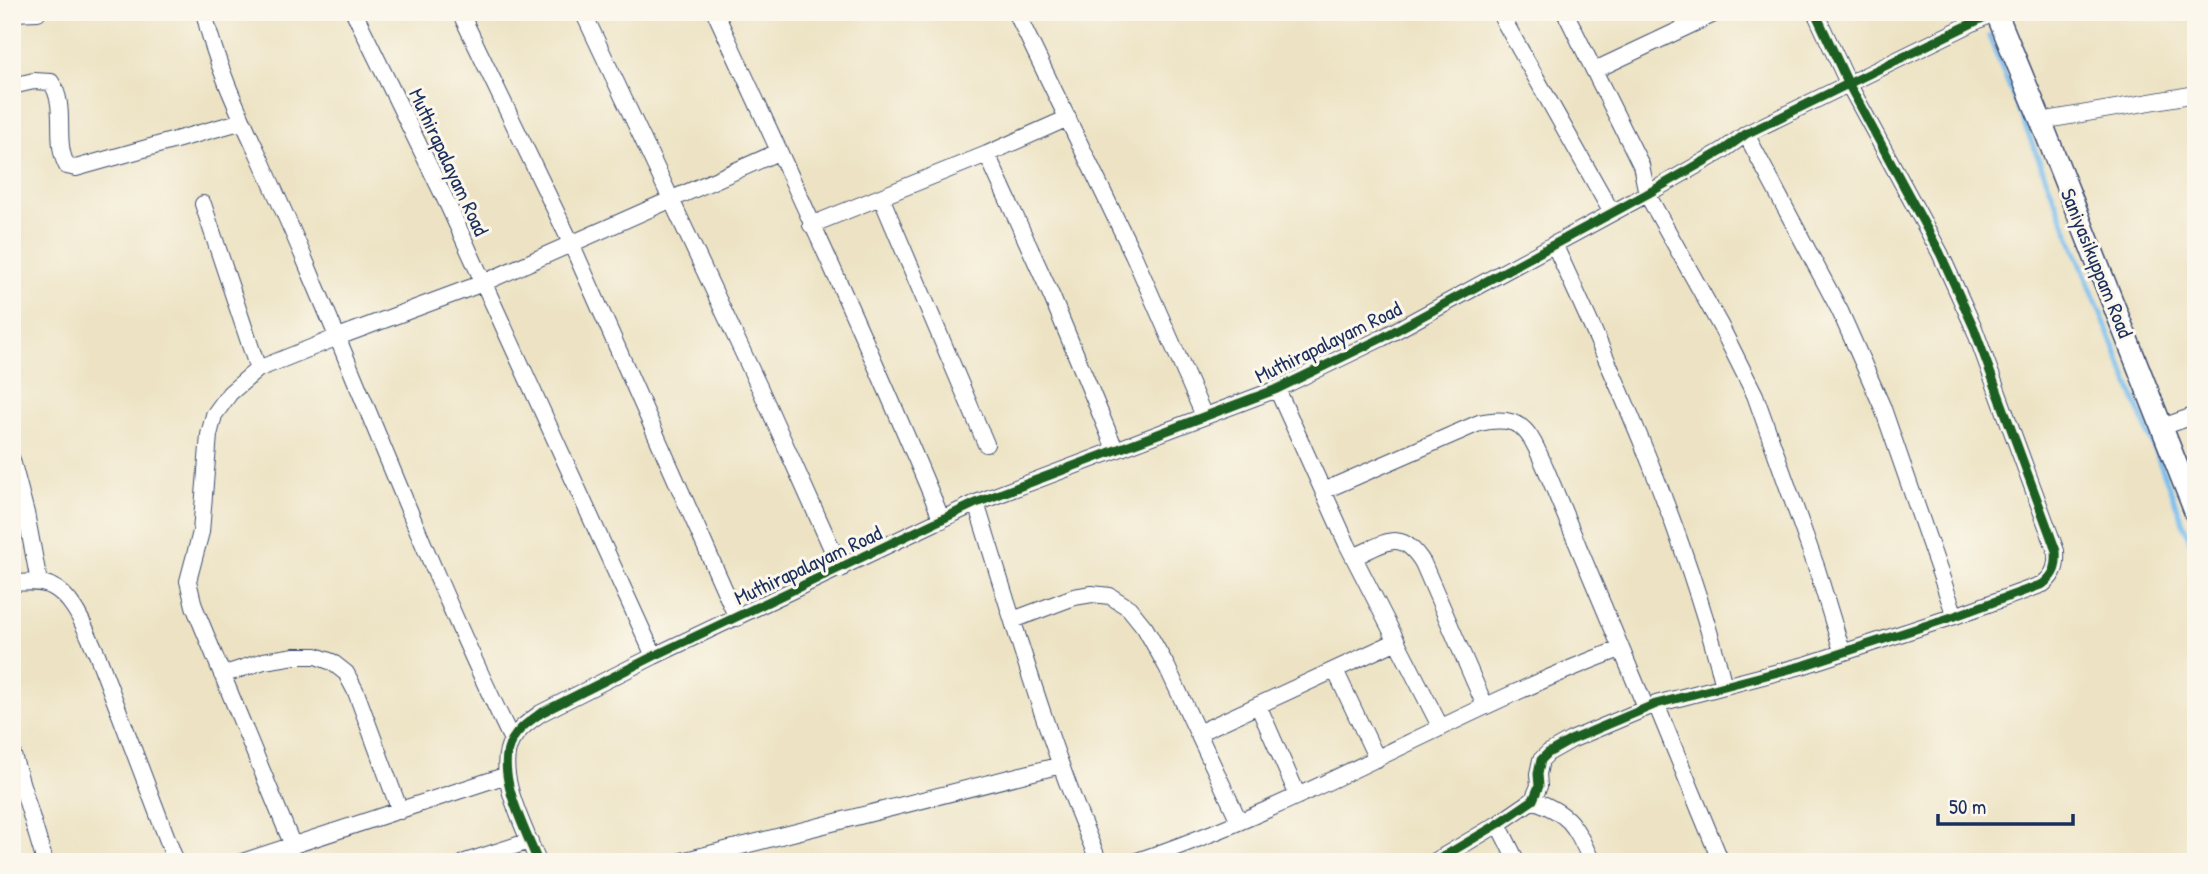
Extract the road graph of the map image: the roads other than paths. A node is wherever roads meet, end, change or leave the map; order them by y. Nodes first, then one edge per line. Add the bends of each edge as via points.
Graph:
1 (38, 12) edge
2 (204, 12) edge
3 (354, 12) edge
4 (460, 12) edge
5 (583, 12) edge
6 (715, 12) edge
7 (1016, 12) edge
8 (1499, 12) edge
9 (1565, 12) edge
10 (1718, 12) edge
11 (1815, 12) edge
12 (1995, 12) edge
13 (12, 13) edge
14 (1595, 70) junction
15 (1849, 85) junction
16 (12, 86) edge
17 (2196, 94) edge
18 (1068, 118) junction
19 (243, 121) junction
20 (2041, 121) junction
21 (1746, 134) junction
22 (778, 152) junction
23 (987, 154) junction
24 (1647, 194) junction
25 (881, 197) junction
26 (672, 198) junction
27 (203, 204) dead end
28 (1612, 213) junction
29 (811, 225) junction
30 (571, 243) junction
31 (1554, 244) junction
32 (483, 283) junction
33 (338, 337) junction
34 (258, 369) junction
35 (1277, 389) junction
36 (2196, 415) edge
37 (1204, 416) junction
38 (2162, 427) junction
39 (986, 444) dead end
40 (1115, 449) junction
41 (12, 460) edge
42 (1323, 491) junction
43 (976, 503) junction
44 (2196, 514) edge
45 (942, 520) junction
46 (1354, 558) junction
47 (841, 569) junction
48 (39, 582) junction
49 (12, 583) edge
50 (1955, 616) junction
51 (737, 618) junction
52 (1013, 620) junction
53 (1397, 640) junction
54 (1620, 649) junction
55 (1842, 651) junction
56 (654, 656) junction
57 (1335, 670) junction
58 (222, 674) junction
59 (1724, 686) junction
60 (1258, 705) junction
61 (1485, 706) junction
62 (1651, 706) junction
63 (1441, 728) junction
64 (1198, 733) junction
65 (512, 740) junction
66 (12, 752) edge
67 (1377, 759) junction
68 (1061, 765) junction
69 (507, 775) junction
70 (1298, 796) junction
71 (1533, 800) junction
72 (400, 811) junction
73 (1239, 821) junction
74 (1498, 824) junction
75 (530, 841) junction
76 (293, 846) junction
77 (1721, 861) edge
78 (45, 862) edge
79 (176, 862) edge
80 (242, 862) edge
81 (465, 862) edge
82 (538, 862) edge
83 (678, 862) edge
84 (1099, 862) edge
85 (1135, 862) edge
86 (1434, 862) edge
87 (1517, 862) edge
88 (1592, 862) edge

1 - 13 street
2 - 19 street
3 - 32 street, Muthirapalayam Road
4 - 30 street
5 - 26 street
6 - 22 street
7 - 18 street
8 - 28 street
9 - 14 street
10 - 14 street
11 - 15 street
12 - 15 street, Muthirapalayam Road
12 - 20 street, Saniyasikuppam Road
14 - 24 street via 1641,165
15 - 21 street, Muthirapalayam Road
15 - 50 street via 1940,253 1974,328 2056,551 2053,576 2043,584
16 - 19 street via 51,82 61,122 61,155 67,166 76,169
17 - 20 street
18 - 23 street
18 - 37 street
19 - 33 street
20 - 38 street, Saniyasikuppam Road
21 - 24 street, Muthirapalayam Road
21 - 50 street via 1840,311 1882,406
22 - 26 street
22 - 29 street
23 - 25 street
23 - 40 street
24 - 28 street, Muthirapalayam Road
24 - 55 street via 1755,395
25 - 29 street
25 - 39 street
26 - 30 street
26 - 47 street
27 - 34 street
28 - 31 street, Muthirapalayam Road
29 - 45 street via 869,346
30 - 32 street
30 - 51 street
31 - 35 street, Muthirapalayam Road via 1382,338
31 - 59 street via 1667,504
32 - 33 street
32 - 56 street, Muthirapalayam Road
33 - 34 street
33 - 65 street via 421,541
34 - 58 street via 230,393 214,415 201,532 188,581
35 - 37 street, Muthirapalayam Road
35 - 42 street
36 - 38 street
37 - 40 street, Muthirapalayam Road
38 - 44 street, Saniyasikuppam Road
40 - 43 street, Muthirapalayam Road
41 - 48 street
42 - 46 street
42 - 54 street via 1479,423 1506,419 1517,424 1541,457
43 - 45 street, Muthirapalayam Road
43 - 52 street
45 - 47 street, Muthirapalayam Road
46 - 53 street
46 - 61 street via 1398,540 1416,551
47 - 51 street, Muthirapalayam Road
48 - 49 street
48 - 79 street via 69,602 97,654
50 - 55 street
51 - 56 street, Muthirapalayam Road
52 - 64 street via 1074,597 1110,596 1129,608 1145,628
52 - 68 street
53 - 57 street
53 - 63 street
54 - 61 street
54 - 62 street
55 - 59 street
56 - 65 street via 541,713
57 - 60 street
57 - 67 street
58 - 72 street via 295,656 332,662 346,673 356,692
58 - 76 street
59 - 62 street
60 - 64 street
60 - 70 street
61 - 63 street
62 - 71 street via 1548,753 1541,760
62 - 77 street
63 - 67 street
64 - 73 street
65 - 69 street
66 - 78 street
67 - 70 street
68 - 83 street
68 - 84 street
69 - 72 street
69 - 75 street
70 - 73 street
71 - 74 street
71 - 88 street via 1566,817
72 - 76 street
73 - 85 street
74 - 86 street
74 - 87 street
75 - 81 street
75 - 82 street
76 - 80 street

